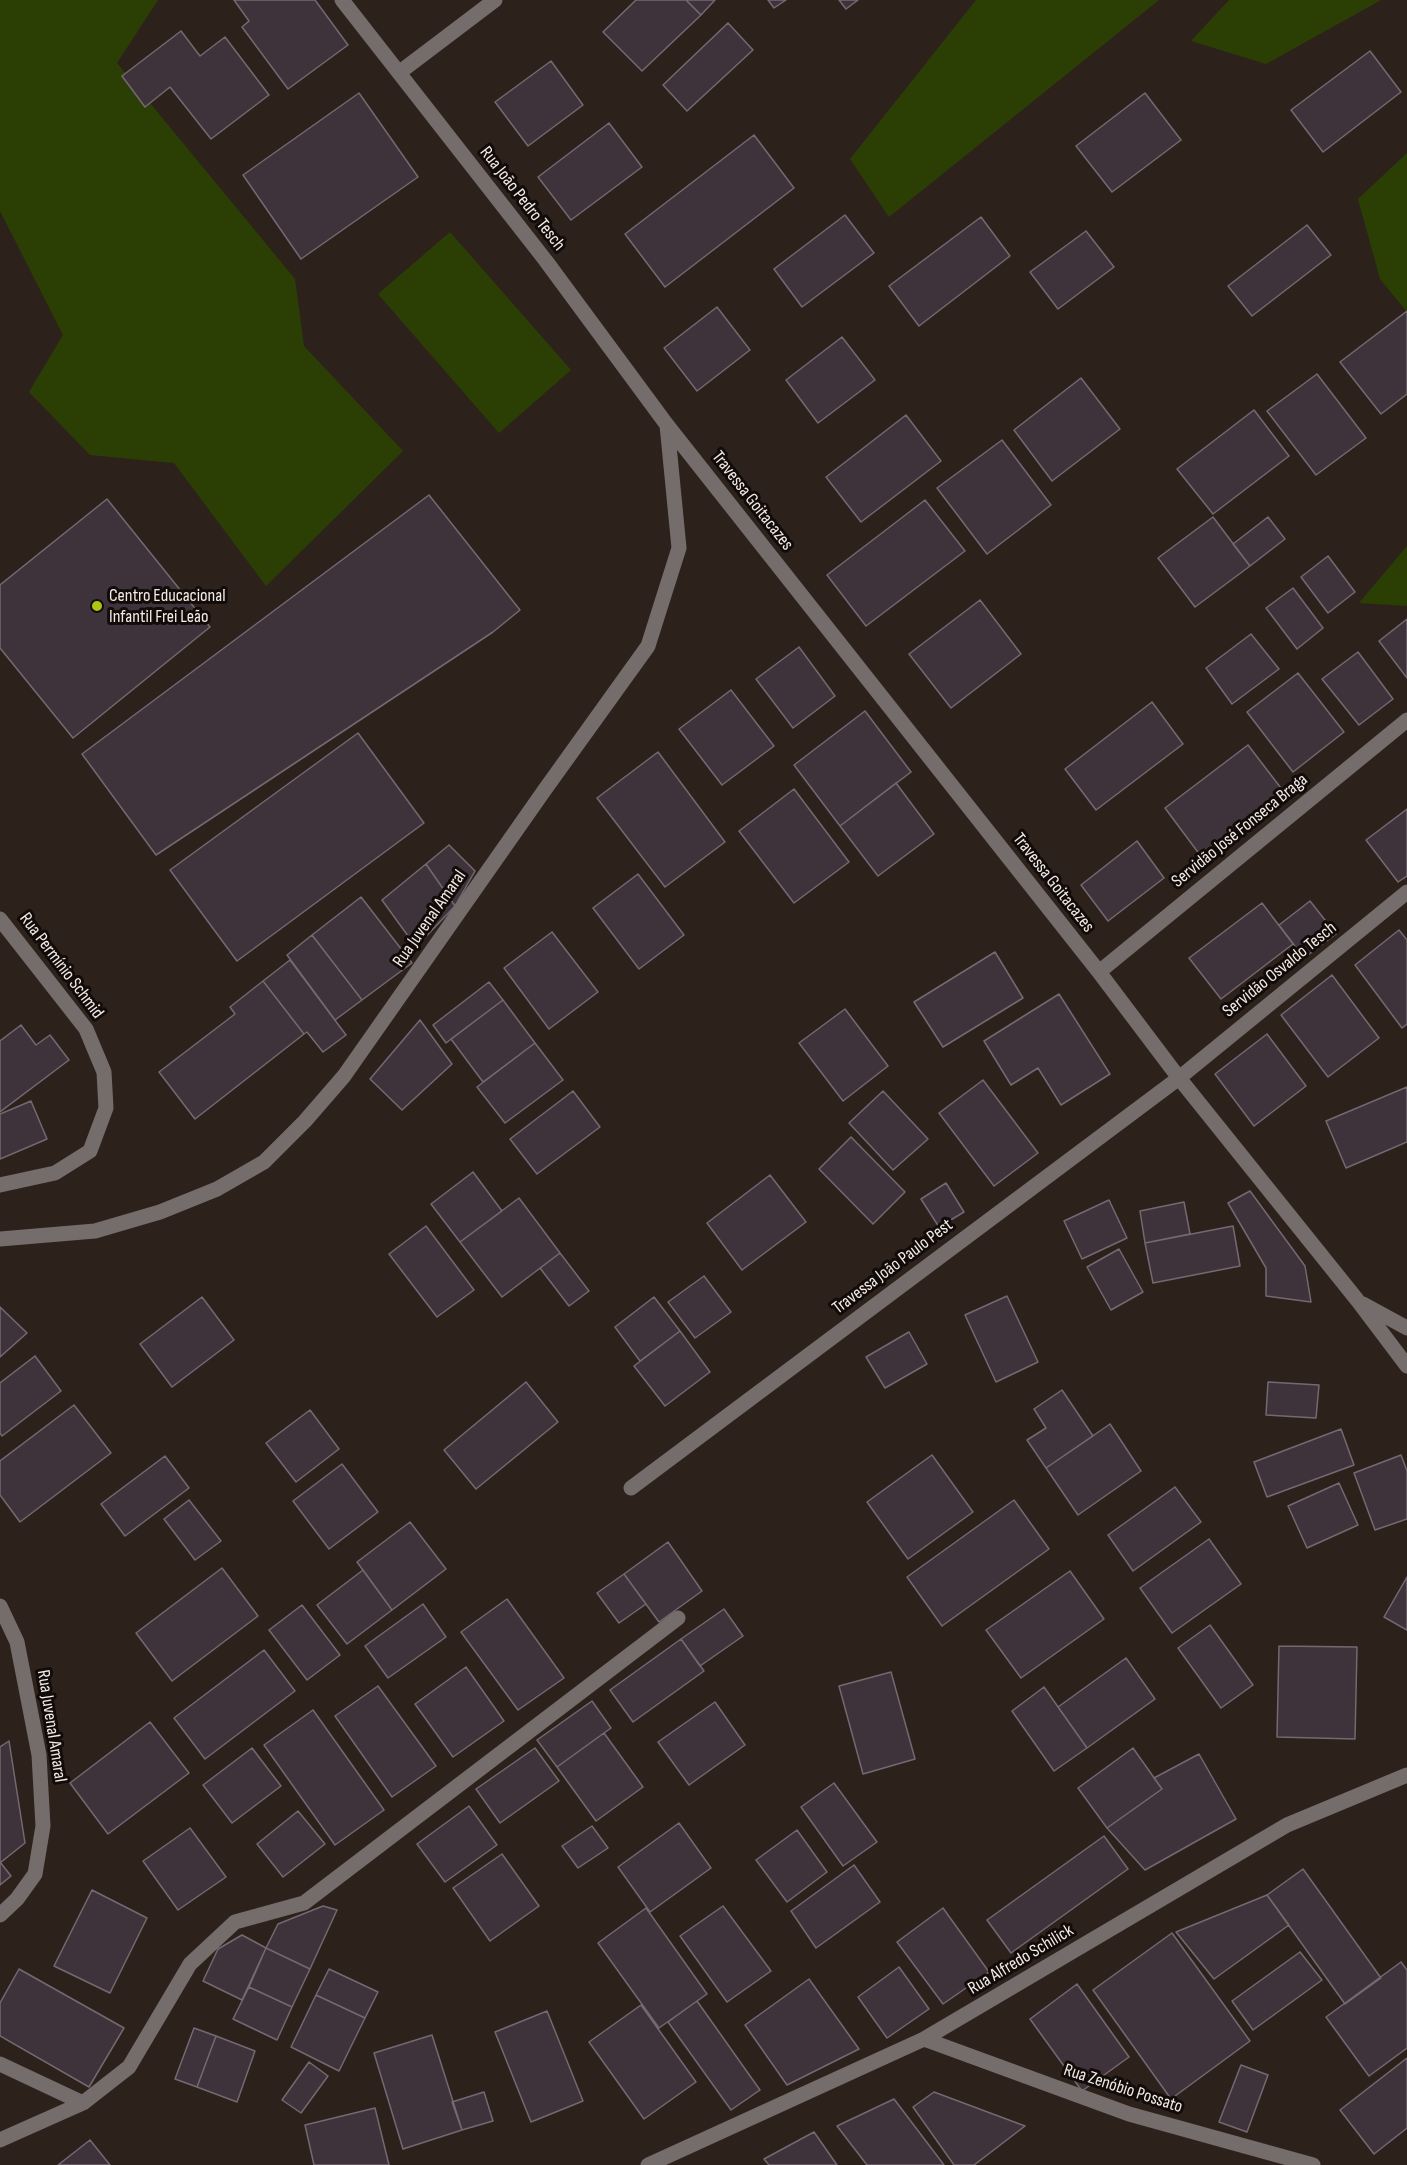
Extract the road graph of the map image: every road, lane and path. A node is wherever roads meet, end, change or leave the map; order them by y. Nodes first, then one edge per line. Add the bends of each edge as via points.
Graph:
1 (342, 0) edge
2 (495, 0) edge
3 (400, 72) junction
4 (667, 425) junction
5 (1407, 720) edge
6 (1407, 892) edge
7 (0, 919) edge
8 (1099, 972) junction
9 (1179, 1078) junction
10 (0, 1185) edge
11 (0, 1239) edge
12 (1358, 1301) junction
13 (1407, 1328) edge
14 (1407, 1366) edge
15 (631, 1488) dead end
16 (0, 1606) edge
17 (678, 1618) dead end
18 (1407, 1775) edge
19 (0, 1915) edge
20 (924, 2040) junction
21 (0, 2064) edge
22 (83, 2103) junction
23 (0, 2139) edge
24 (648, 2165) edge
25 (1313, 2165) edge

1 - 3 street, Rua João Pedro Tesch
2 - 3 street
3 - 4 street, Rua João Pedro Tesch
4 - 8 street, Travessa Goitacazes
4 - 11 street, Rua Juvenal Amaral via 679,548 648,646 344,1076 264,1162 217,1189 160,1212 95,1231
5 - 8 street, Servidão José Fonseca Braga
6 - 9 street, Servidão Osvaldo Tesch
7 - 10 street, Rua Permínio Schmid via 87,1029 104,1072 106,1108 90,1151 55,1173
8 - 9 street, Travessa Goitacazes
9 - 12 street, Travessa Goitacazes
9 - 15 street, Travessa João Paulo Pest
12 - 13 street
12 - 14 street, Travessa Goitacazes
16 - 19 street, Rua Juvenal Amaral via 17,1642 39,1755 44,1826 35,1874
17 - 22 street via 304,1903 235,1922 190,1964 129,2067
18 - 20 street, Rua Alfredo Schilick via 1287,1825
20 - 24 street, Rua Alfredo Schilick
20 - 25 street, Rua Zenóbio Possato via 1129,2115
21 - 22 street
22 - 23 street

